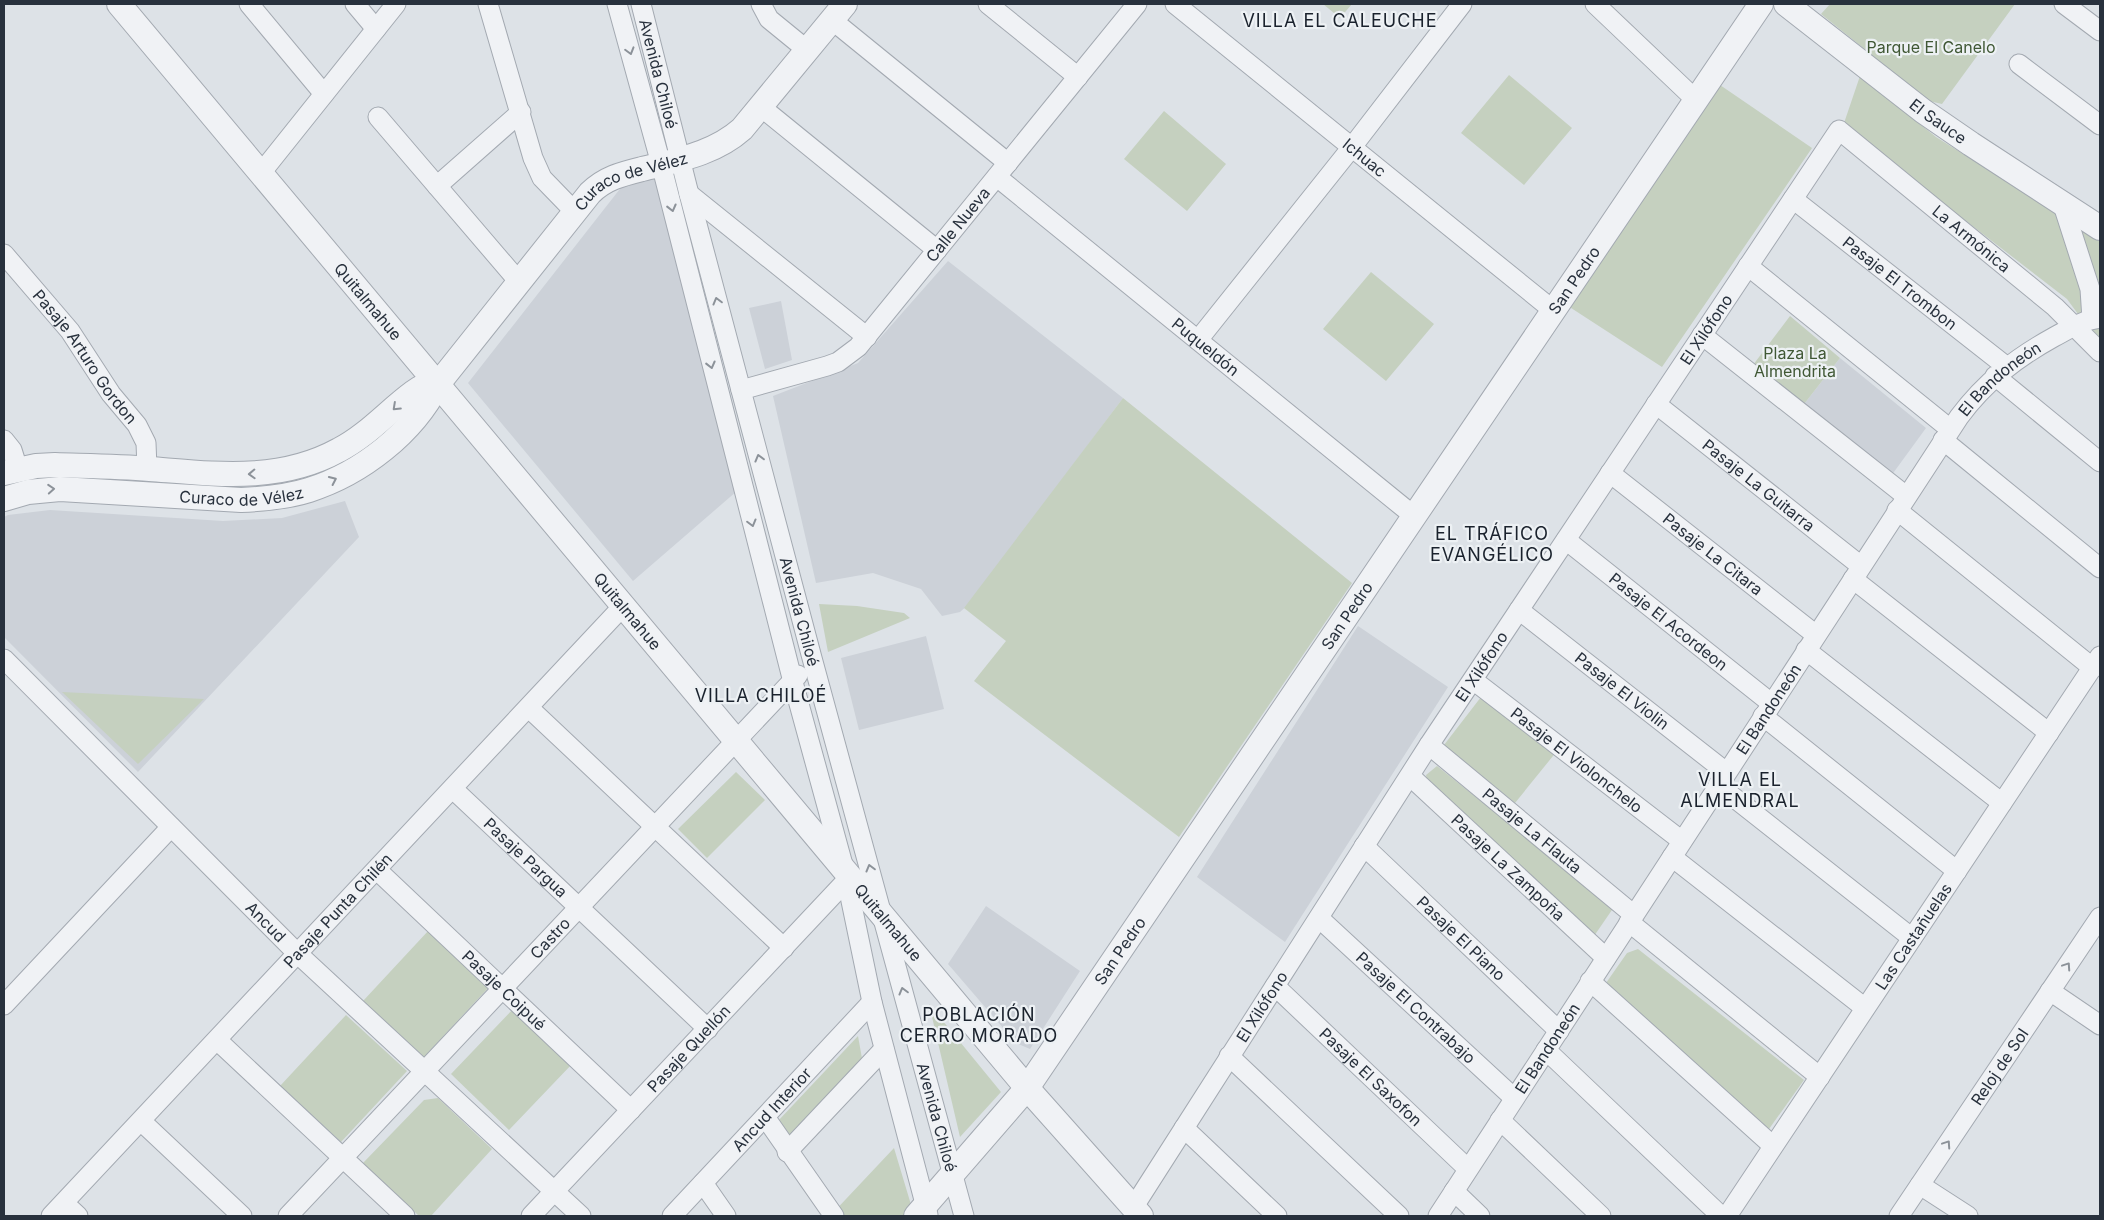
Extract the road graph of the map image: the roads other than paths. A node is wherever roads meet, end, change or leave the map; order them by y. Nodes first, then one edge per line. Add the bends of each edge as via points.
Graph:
1 (119, 4) edge
2 (249, 4) edge
3 (355, 4) edge
4 (396, 4) edge
5 (488, 4) edge
6 (617, 4) edge
7 (641, 4) edge
8 (761, 4) edge
9 (988, 4) edge
10 (1137, 4) edge
11 (1175, 4) edge
12 (1462, 4) edge
13 (1595, 4) edge
14 (1762, 4) edge
15 (1786, 4) edge
16 (2064, 4) edge
17 (838, 12) edge
18 (376, 29) junction
19 (2100, 32) edge
20 (807, 50) junction
21 (2019, 64) dead end
22 (1078, 77) junction
23 (324, 94) junction
24 (1696, 100) junction
25 (761, 106) junction
26 (521, 112) junction
27 (378, 117) dead end
28 (2100, 125) edge
29 (1839, 130) joint
30 (1352, 147) junction
31 (671, 161) junction
32 (1002, 170) junction
33 (261, 173) junction
34 (437, 186) junction
35 (689, 194) junction
36 (1793, 199) junction
37 (2062, 202) junction
38 (575, 212) junction
39 (2098, 222) edge
40 (937, 250) junction
41 (4, 254) edge
42 (1748, 266) junction
43 (520, 282) junction
44 (1554, 310) junction
45 (2096, 319) edge
46 (2073, 326) junction
47 (1702, 336) junction
48 (867, 337) junction
49 (1198, 340) junction
50 (2100, 352) edge
51 (2001, 371) junction
52 (438, 384) junction
53 (740, 390) junction
54 (1656, 404) junction
55 (1946, 435) junction
56 (4, 440) edge
57 (2100, 462) edge
58 (147, 468) junction
59 (11, 471) edge
60 (1610, 473) junction
61 (4, 499) edge
62 (1902, 503) junction
63 (1414, 516) junction
64 (1566, 540) junction
65 (2100, 568) edge
66 (1857, 572) junction
67 (624, 605) junction
68 (1519, 610) junction
69 (1811, 642) junction
70 (812, 658) junction
71 (2096, 662) edge
72 (7, 671) edge
73 (1473, 680) junction
74 (793, 682) junction
75 (529, 708) junction
76 (1767, 710) junction
77 (2049, 733) junction
78 (737, 741) junction
79 (1429, 745) junction
80 (1410, 776) junction
81 (1722, 779) junction
82 (453, 789) junction
83 (2002, 803) junction
84 (656, 827) junction
85 (171, 828) junction
86 (1364, 846) junction
87 (1677, 849) junction
88 (377, 870) junction
89 (1957, 871) junction
90 (846, 876) junction
91 (579, 908) junction
92 (883, 915) junction
93 (2100, 917) edge
94 (1318, 918) junction
95 (1631, 918) junction
96 (1912, 938) junction
97 (784, 948) junction
98 (298, 954) junction
99 (1606, 958) junction
100 (1590, 981) junction
101 (1275, 986) junction
102 (503, 989) junction
103 (2050, 991) junction
104 (872, 1002) junction
105 (4, 1005) edge
106 (1865, 1008) junction
107 (2100, 1025) edge
108 (708, 1028) junction
109 (1558, 1031) junction
110 (217, 1040) junction
111 (884, 1049) junction
112 (1546, 1050) junction
113 (1229, 1056) junction
114 (425, 1071) junction
115 (1820, 1076) junction
116 (1027, 1088) junction
117 (1514, 1098) junction
118 (631, 1110) junction
119 (765, 1117) junction
120 (1500, 1120) junction
121 (141, 1121) junction
122 (1184, 1128) junction
123 (1773, 1146) junction
124 (787, 1152) junction
125 (343, 1158) junction
126 (1468, 1169) junction
127 (952, 1173) junction
128 (703, 1183) junction
129 (1920, 1184) junction
130 (554, 1191) junction
131 (1454, 1191) junction
132 (690, 1209) edge
133 (58, 1210) edge
134 (1137, 1212) edge
135 (923, 1213) edge
136 (78, 1216) edge
137 (242, 1216) edge
138 (288, 1216) edge
139 (404, 1216) edge
140 (531, 1216) edge
141 (581, 1216) edge
142 (672, 1216) edge
143 (726, 1216) edge
144 (834, 1216) edge
145 (964, 1216) edge
146 (1277, 1216) edge
147 (1399, 1216) edge
148 (1438, 1216) edge
149 (1480, 1216) edge
150 (1601, 1216) edge
151 (1722, 1216) edge
152 (1727, 1216) edge
153 (1899, 1216) edge
154 (1968, 1216) edge

1 - 33 street, Quitalmahue
2 - 23 street
3 - 18 street
4 - 18 street
5 - 26 street
6 -> 31 street, Avenida Chiloé
7 - 31 street, Avenida Chiloé
8 - 20 street via 769,18
9 - 22 street
10 - 22 street, Calle Nueva
11 - 30 street, Ichuac
12 - 30 street
13 - 24 street
14 - 24 street, San Pedro
15 - 37 street, El Sauce via 1923,110
16 - 19 street
17 - 20 street, Curaco de Vélez
17 - 32 street, Puqueldón
18 - 23 street
20 - 25 street, Curaco de Vélez
21 - 28 street
22 - 32 street, Calle Nueva
23 - 33 street
24 - 44 street, San Pedro
25 - 31 street, Curaco de Vélez via 731,139
25 - 40 street
26 - 34 street
26 - 38 street via 533,158 542,178
27 - 34 street
29 - 36 street, El Xilófono
29 - 46 street, La Armónica via 2055,307
30 - 44 street, Ichuac
30 - 49 street
31 - 35 street, Avenida Chiloé
31 - 38 street, Curaco de Vélez via 606,180
31 -> 74 street, Avenida Chiloé
32 - 40 street, Calle Nueva
32 - 49 street, Puqueldón
33 - 52 street, Quitalmahue
34 - 43 street
35 - 48 street
53 -> 35 street, Avenida Chiloé
36 - 42 street, El Xilófono
36 - 51 street, Pasaje El Trombon
37 - 39 street, El Sauce
37 - 45 street, El Bandoneón via 2090,289
38 - 43 street, Curaco de Vélez
40 - 48 street, Calle Nueva
41 - 58 street, Pasaje Arturo Gordon via 70,331 111,394 137,425 146,443
42 - 47 street, El Xilófono
42 - 55 street
43 - 52 street, Curaco de Vélez
44 - 63 street, San Pedro
45 - 46 street, El Bandoneón
46 - 50 street, La Armónica
46 - 51 street, El Bandoneón
47 - 54 street, El Xilófono
47 - 62 street
48 - 53 street, Calle Nueva via 838,362
49 - 63 street, Puqueldón
51 - 55 street, El Bandoneón via 1971,401
51 - 57 street, Pasaje El Trombon
52 -> 58 street, Curaco de Vélez via 420,388 360,438 304,466 241,475
61 -> 52 street, Curaco de Vélez via 28,492 60,489 241,500 310,490 349,472 383,450 419,415
52 - 67 street, Quitalmahue
70 -> 53 street, Avenida Chiloé
54 - 60 street, El Xilófono
54 - 66 street, Pasaje La Guitarra
55 - 62 street, El Bandoneón
55 - 65 street
56 - 59 street via 12,450
58 - 59 street, Curaco de Vélez via 54,465
60 - 64 street, El Xilófono
60 - 69 street, Pasaje La Citara
62 - 66 street, El Bandoneón
62 - 71 street
63 - 116 street, San Pedro
64 - 68 street, El Xilófono
64 - 76 street, Pasaje El Acordeon
66 - 69 street, El Bandoneón
66 - 77 street, Pasaje La Guitarra
67 - 75 street, Pasaje Punta Chilén
67 - 78 street, Quitalmahue
68 - 73 street, El Xilófono
68 - 81 street, Pasaje El Violin
69 - 76 street, El Bandoneón
69 - 83 street, Pasaje La Citara
70 - 74 street, Castro
92 -> 70 street, Avenida Chiloé
71 - 77 street, Las Castañuelas
72 - 85 street, Ancud
73 - 79 street, El Xilófono
73 - 87 street, Pasaje El Violonchelo
74 - 78 street, Castro
74 - 90 street, Avenida Chiloé
75 - 82 street, Pasaje Punta Chilén
75 - 84 street
76 - 81 street, El Bandoneón
76 - 89 street, Pasaje El Acordeon
77 - 83 street, Las Castañuelas
78 - 84 street, Castro
78 - 90 street, Quitalmahue
79 - 80 street, El Xilófono
79 - 95 street, Pasaje La Flauta
80 - 86 street, El Xilófono
80 - 99 street, Pasaje La Zampoña
81 - 87 street, El Bandoneón
81 - 96 street, Pasaje El Violin
82 - 88 street, Pasaje Punta Chilén
82 - 91 street, Pasaje Pargua
83 - 89 street, Las Castañuelas
84 - 91 street, Castro
84 - 97 street
85 - 98 street, Ancud
85 - 105 street
86 - 94 street, El Xilófono
86 - 109 street, Pasaje El Piano
87 - 95 street, El Bandoneón
87 - 106 street, Pasaje El Violonchelo
88 - 98 street, Pasaje Punta Chilén
88 - 102 street, Pasaje Coipué
89 - 96 street, Las Castañuelas
90 - 92 street, Quitalmahue
90 - 97 street, Pasaje Quellón
90 - 104 street, Avenida Chiloé
91 - 102 street, Castro
91 - 108 street, Pasaje Pargua
92 - 116 street, Quitalmahue
127 -> 92 street, Avenida Chiloé
103 -> 93 street, Reloj de Sol
94 - 101 street, El Xilófono
94 - 117 street, Pasaje El Contrabajo
95 - 99 street, El Bandoneón
95 - 115 street, Pasaje La Flauta
96 - 106 street, Las Castañuelas
97 - 108 street, Pasaje Quellón
98 - 110 street, Pasaje Punta Chilén
98 - 114 street, Ancud
99 - 100 street, El Bandoneón
100 - 109 street, El Bandoneón
100 - 123 street
101 - 113 street, El Xilófono
101 - 126 street, Pasaje El Saxofon
102 - 114 street, Castro
102 - 118 street, Pasaje Coipué
103 - 107 street
129 -> 103 street, Reloj de Sol
104 - 111 street, Avenida Chiloé
104 - 119 street, Ancud Interior
106 - 115 street, Las Castañuelas
108 - 118 street, Pasaje Quellón
109 - 112 street, El Bandoneón
110 - 121 street, Pasaje Punta Chilén
110 - 125 street
111 - 124 street
111 - 135 street, Avenida Chiloé
112 - 117 street, El Bandoneón
112 - 151 street
113 - 122 street, El Xilófono
113 - 147 street
114 - 125 street, Castro
114 - 130 street, Ancud
115 - 123 street, Las Castañuelas
116 - 127 street, San Pedro
116 - 134 street, Quitalmahue
117 - 120 street, El Bandoneón
118 - 130 street, Pasaje Quellón
119 - 124 street
119 - 128 street, Ancud Interior
120 - 126 street, El Bandoneón
120 - 150 street
121 - 133 street, Pasaje Punta Chilén
121 - 137 street
122 - 134 street, El Xilófono
122 - 146 street
123 - 152 street, Las Castañuelas
124 - 144 street
125 - 138 street, Castro
125 - 139 street
126 - 131 street, El Bandoneón
127 - 135 street, San Pedro
127 - 145 street, Avenida Chiloé
128 - 132 street, Ancud Interior
128 - 143 street
129 - 153 street, Reloj de Sol
129 - 154 street
130 - 140 street, Pasaje Quellón
130 - 141 street, Ancud
131 - 148 street, El Bandoneón
131 - 149 street
132 - 142 street, Ancud Interior
133 - 136 street

